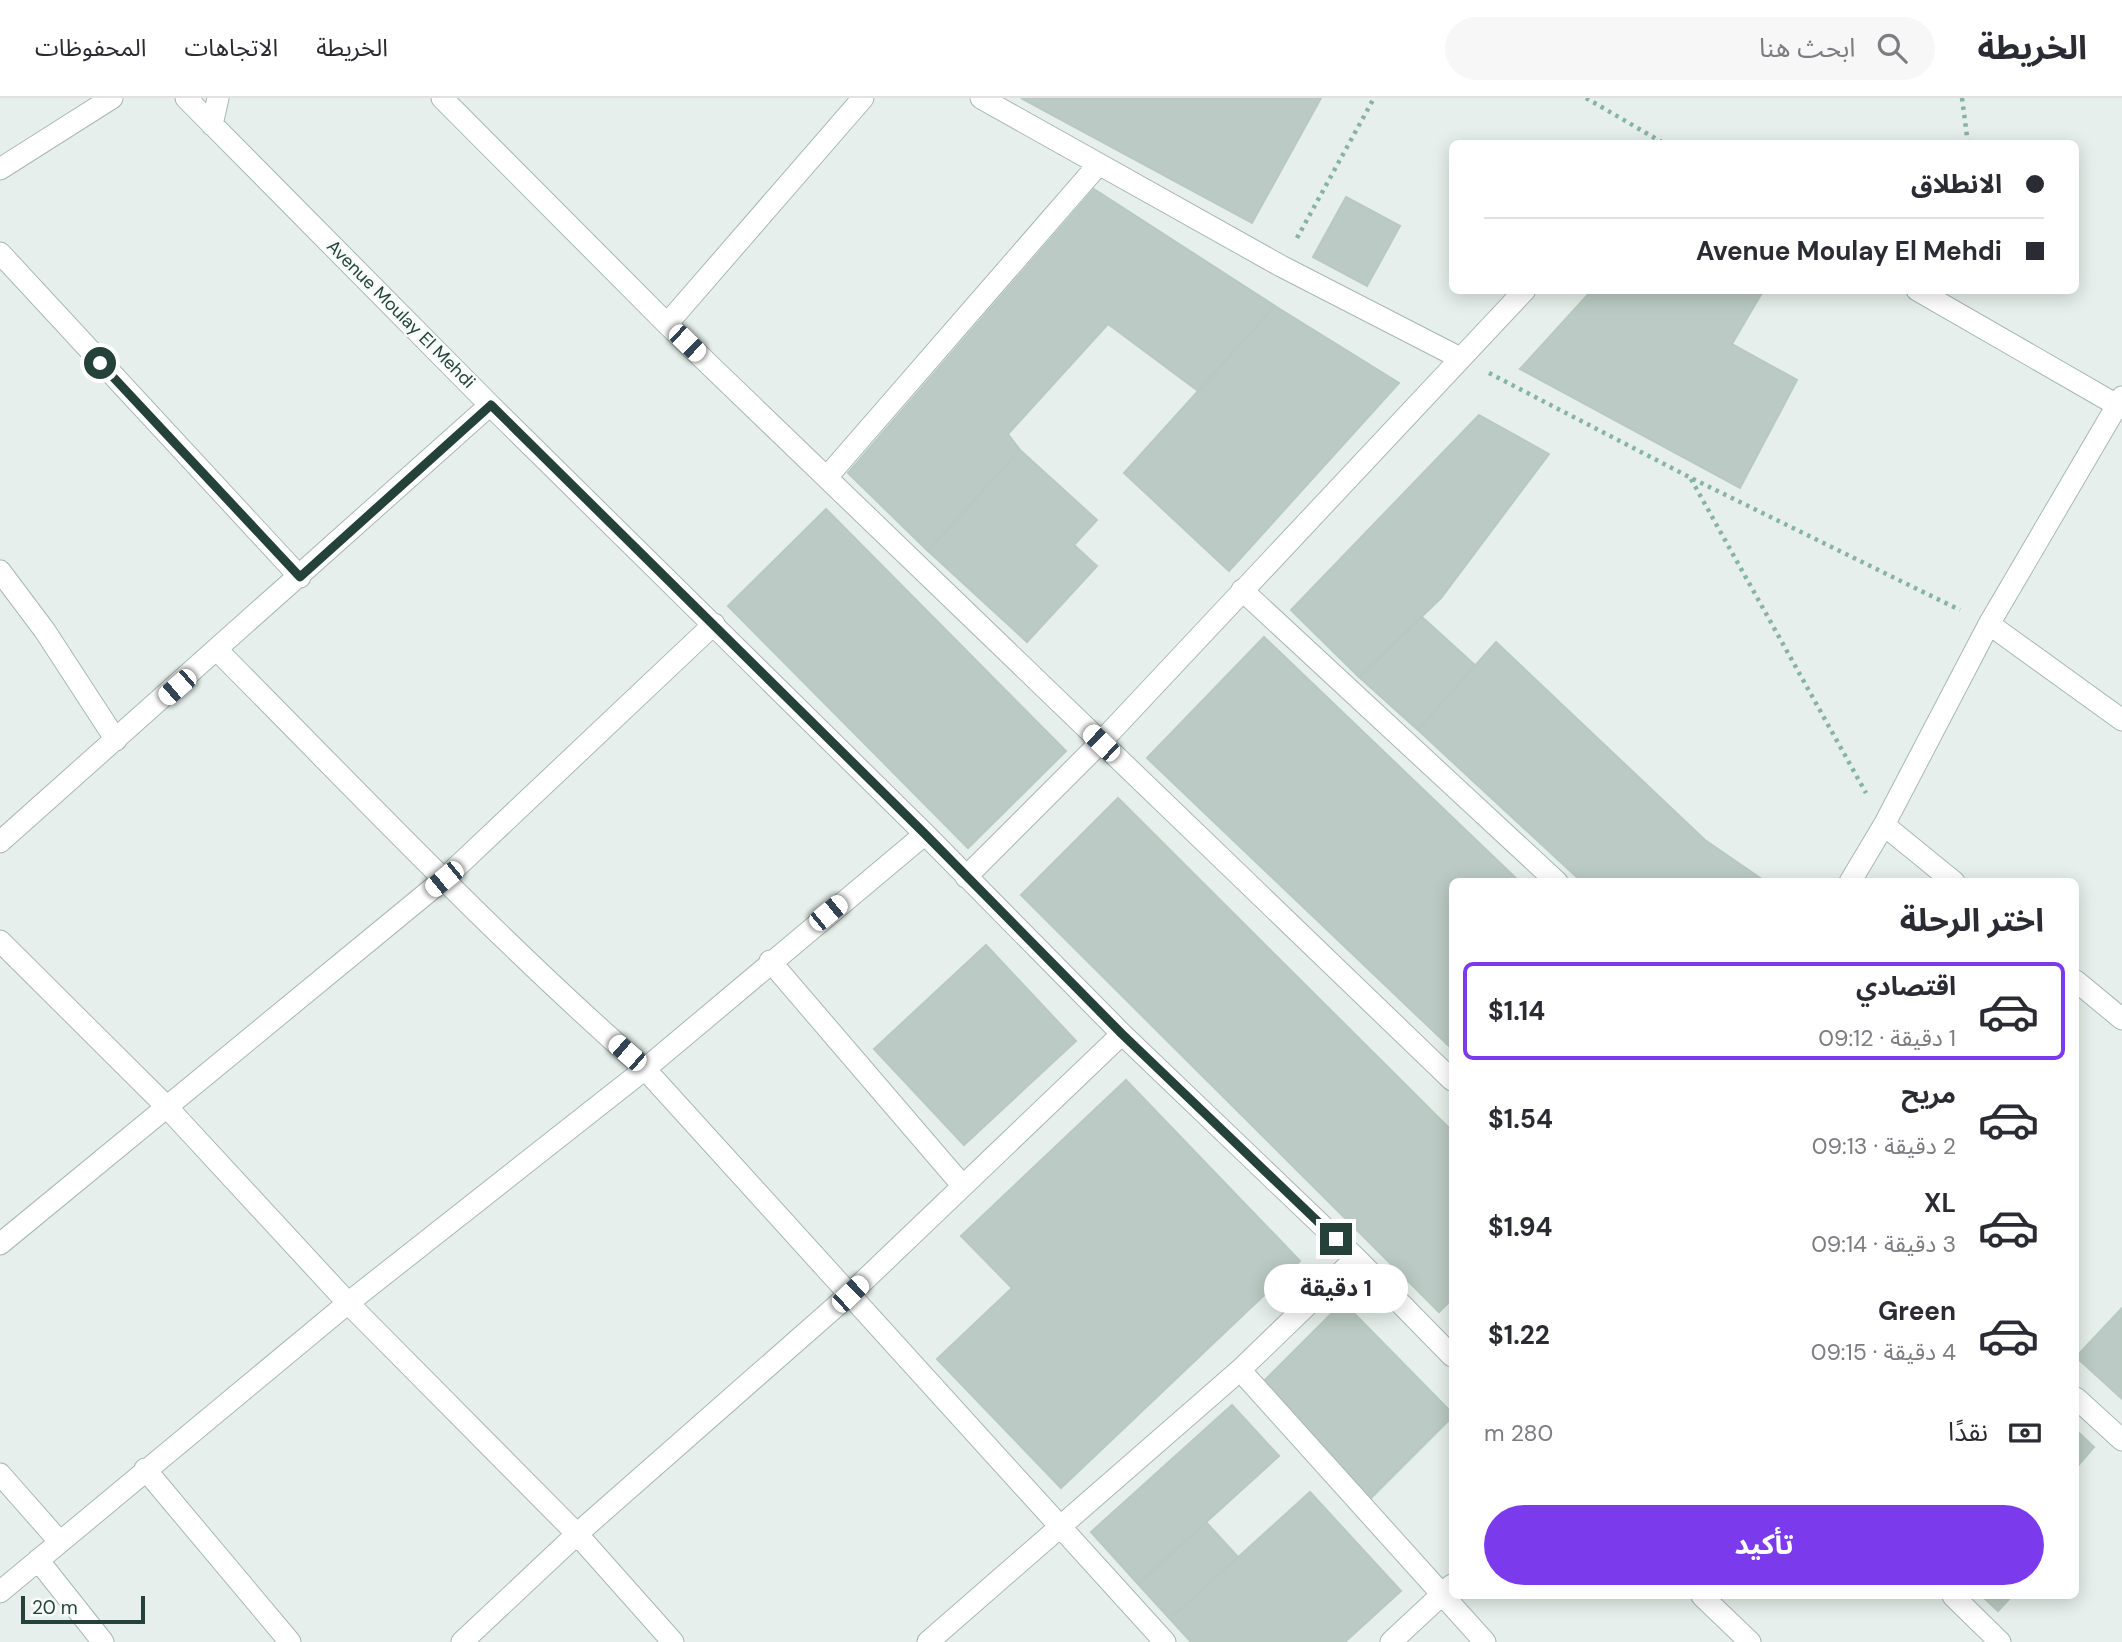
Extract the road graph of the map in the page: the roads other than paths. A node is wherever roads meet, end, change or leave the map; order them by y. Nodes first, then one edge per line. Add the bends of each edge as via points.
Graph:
1 (112, 98) edge
2 (186, 98) edge
3 (218, 98) edge
4 (442, 98) edge
5 (863, 98) edge
6 (981, 98) edge
7 (212, 125) junction
8 (1098, 165) junction
9 (0, 169) edge
10 (0, 253) edge
11 (1521, 294) edge
12 (1924, 294) edge
13 (667, 324) junction
14 (1461, 358) junction
15 (2120, 403) edge
16 (491, 405) junction
17 (827, 477) junction
18 (0, 571) edge
19 (300, 577) junction
20 (1242, 590) junction
21 (715, 624) junction
22 (1989, 624) junction
23 (218, 651) junction
24 (2122, 720) edge
25 (116, 740) junction
26 (1101, 743) junction
27 (1884, 825) junction
28 (925, 834) junction
29 (1, 839) edge
30 (966, 877) junction
31 (1553, 878) edge
32 (1852, 878) edge
33 (1949, 878) edge
34 (444, 879) junction
35 (0, 941) edge
36 (770, 961) junction
37 (2079, 983) edge
38 (2122, 1019) edge
39 (1122, 1034) junction
40 (645, 1069) junction
41 (1449, 1077) edge
42 (165, 1105) junction
43 (962, 1185) junction
44 (0, 1244) edge
45 (1356, 1258) junction
46 (850, 1294) junction
47 (348, 1303) junction
48 (1449, 1353) edge
49 (1240, 1370) junction
50 (2079, 1401) edge
51 (2122, 1440) edge
52 (145, 1469) junction
53 (0, 1474) edge
54 (1061, 1525) junction
55 (578, 1534) junction
56 (59, 1541) junction
57 (38, 1560) junction
58 (1447, 1590) edge
59 (0, 1592) edge
60 (1454, 1599) edge
61 (1705, 1599) edge
62 (1956, 1599) edge
63 (103, 1642) edge
64 (290, 1642) edge
65 (462, 1642) edge
66 (673, 1642) edge
67 (928, 1642) edge
68 (1165, 1642) edge
69 (1391, 1642) edge
70 (1485, 1642) edge
71 (1750, 1642) edge
72 (2000, 1642) edge

1 - 9 street
2 - 7 street, Avenue Moulay El Mehdi
3 - 7 street
4 - 13 street
5 - 13 street
6 - 8 street
7 - 16 street, Avenue Moulay El Mehdi
8 - 14 street
8 - 17 street
10 - 19 street
11 - 14 street
12 - 15 street
13 - 17 street
14 - 20 street
15 - 22 street
16 - 19 street
16 - 21 street, Avenue Moulay El Mehdi
17 - 26 street
18 - 25 street
19 - 23 street
20 - 26 street
20 - 31 street
21 - 28 street, Avenue Moulay El Mehdi
21 - 34 street
22 - 24 street
22 - 27 street
23 - 25 street
23 - 34 street
25 - 29 street
26 - 30 street
26 - 41 street
27 - 32 street
27 - 33 street
28 - 30 street, Avenue Moulay El Mehdi
28 - 36 street
30 - 39 street, Avenue Moulay El Mehdi
34 - 40 street
34 - 42 street
35 - 42 street
36 - 40 street
36 - 43 street
37 - 38 street
39 - 43 street
39 - 45 street, Avenue Moulay El Mehdi
40 - 46 street
40 - 47 street
42 - 44 street
42 - 47 street
43 - 46 street
45 - 48 street, Avenue Moulay El Mehdi
45 - 49 street
46 - 54 street
46 - 55 street
47 - 52 street
47 - 55 street
49 - 54 street
49 - 58 street
50 - 51 street
52 - 56 street
52 - 64 street
53 - 56 street
54 - 67 street
54 - 68 street
55 - 65 street
55 - 66 street
56 - 57 street
57 - 59 street
57 - 63 street
58 - 69 street
60 - 70 street
61 - 71 street
62 - 72 street

